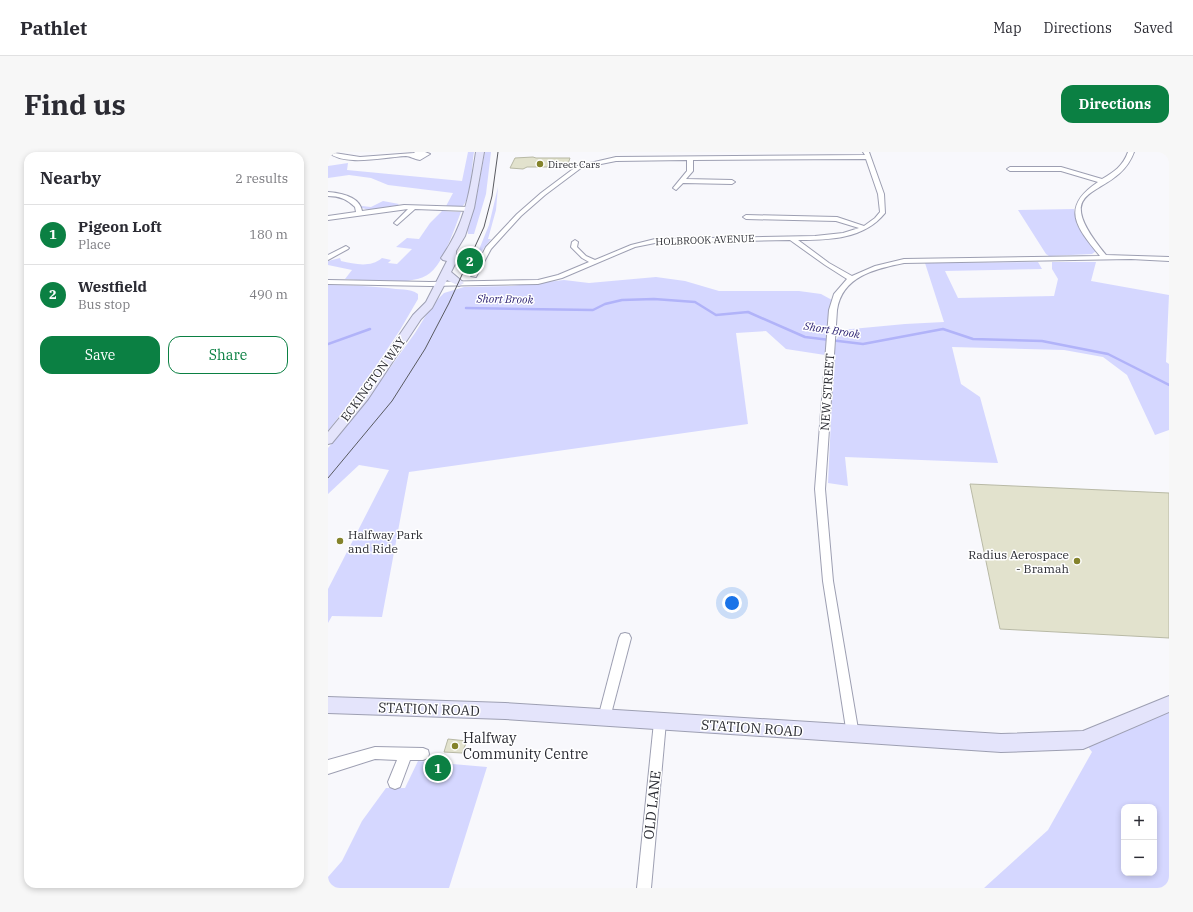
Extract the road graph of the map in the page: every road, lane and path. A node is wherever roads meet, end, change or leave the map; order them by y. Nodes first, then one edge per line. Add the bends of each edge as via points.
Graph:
1 (330, 152) edge
2 (480, 152) edge
3 (1131, 152) edge
4 (867, 154) edge
5 (414, 155) dead end
6 (690, 159) junction
7 (1010, 169) dead end
8 (1102, 181) junction
9 (682, 182) junction
10 (732, 182) dead end
11 (676, 188) dead end
12 (328, 194) edge
13 (414, 207) junction
14 (469, 209) junction
15 (359, 213) junction
16 (746, 217) dead end
17 (328, 218) edge
18 (397, 223) dead end
19 (865, 228) junction
20 (791, 238) junction
21 (575, 242) dead end
22 (346, 248) dead end
23 (452, 252) junction
24 (328, 258) edge
25 (1104, 258) junction
26 (1169, 259) edge
27 (594, 262) junction
28 (446, 273) junction
29 (474, 276) dead end
30 (852, 279) junction
31 (328, 282) edge
32 (456, 283) junction
33 (436, 285) junction
34 (416, 317) junction
35 (329, 438) edge
36 (625, 638) dead end
37 (1169, 704) edge
38 (328, 706) edge
39 (604, 718) junction
40 (660, 722) junction
41 (853, 735) junction
42 (406, 753) junction
43 (423, 754) dead end
44 (328, 766) edge
45 (395, 782) dead end
46 (644, 888) edge

1 - 5 street via 357,158
2 - 14 main road, ECKINGTON WAY
3 - 8 street via 1128,163
4 - 6 street
4 - 19 street, HOLBROOK AVENUE via 884,207 880,217
6 - 9 street via 690,171
6 - 29 street via 607,160 586,164 574,170 533,202 504,230 488,248
7 - 8 street via 1061,169
8 - 25 street via 1084,195 1078,212 1082,226
9 - 10 street
9 - 11 street
12 - 15 street via 340,195 354,202
13 - 14 street
13 - 15 street
13 - 18 street
14 - 23 main road, ECKINGTON WAY
15 - 17 street
16 - 19 street via 837,218
19 - 20 street, HOLBROOK AVENUE via 837,236
20 - 27 street, HOLBROOK AVENUE via 655,241 633,246
20 - 30 street
21 - 27 street via 574,247
22 - 24 street
23 - 28 main road, ECKINGTON WAY via 452,260
23 - 33 main road, ECKINGTON WAY via 443,261
25 - 26 street, NEW STREET
25 - 30 street, NEW STREET via 904,261 872,269
27 - 32 street, HOLBROOK AVENUE via 560,277 538,282
28 - 32 main road
28 - 33 main road, ECKINGTON WAY
30 - 41 street, NEW STREET via 839,291 833,310 820,489 823,538
31 - 33 street
32 - 33 main road
33 - 34 main road, ECKINGTON WAY via 423,300
33 - 34 main road, ECKINGTON WAY via 427,308
34 - 35 main road, ECKINGTON WAY via 364,396
36 - 39 street
37 - 41 main road, STATION ROAD via 1083,740 1001,743
38 - 39 main road, STATION ROAD via 505,711
39 - 40 main road, STATION ROAD
40 - 41 main road, STATION ROAD
40 - 46 street, OLD LANE
42 - 43 street
42 - 44 street via 375,753
42 - 45 street

